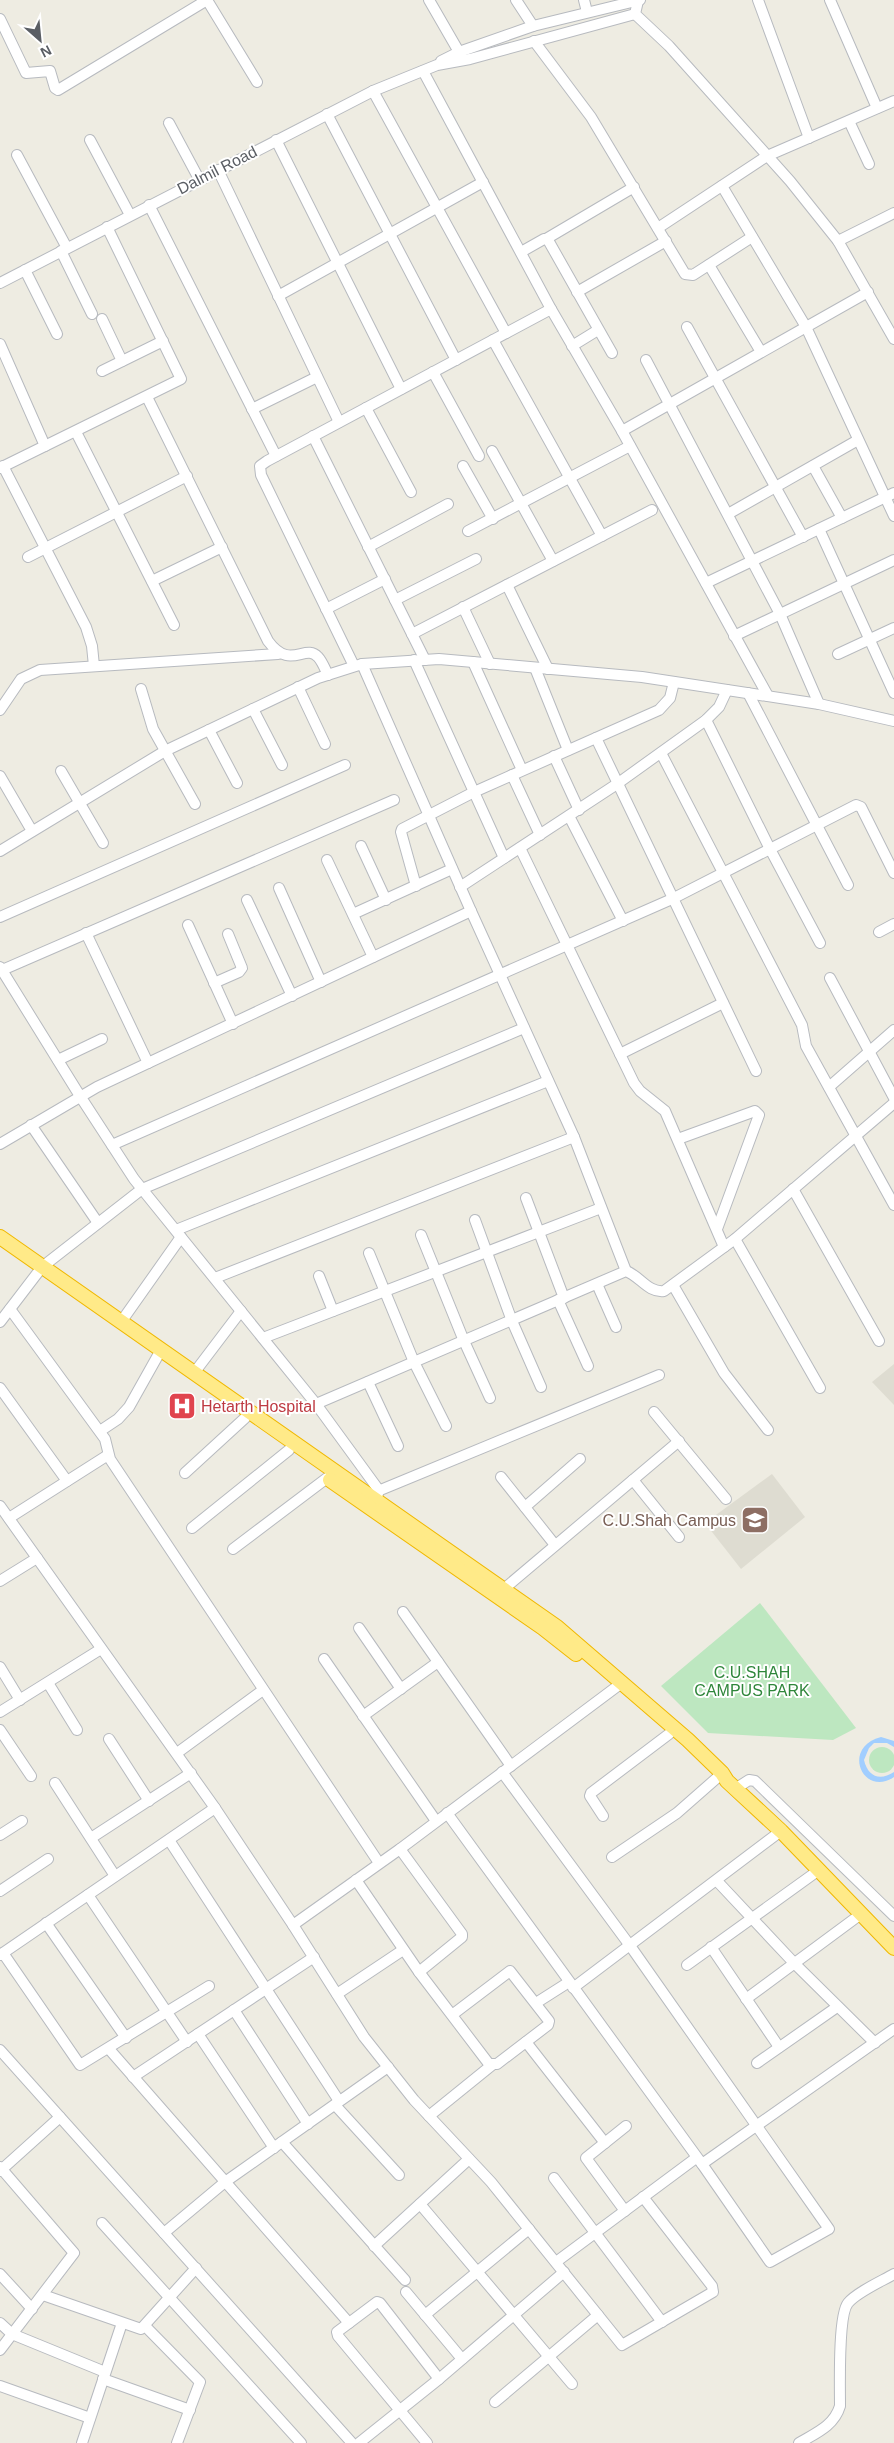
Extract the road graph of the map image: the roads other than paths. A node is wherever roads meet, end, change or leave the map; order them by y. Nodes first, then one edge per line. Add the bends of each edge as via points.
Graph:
1 (207, 0) edge
2 (429, 0) edge
3 (516, 0) edge
4 (584, 0) edge
5 (758, 0) edge
6 (830, 0) edge
7 (639, 1) edge
8 (587, 12) junction
9 (635, 14) junction
10 (0, 19) edge
11 (533, 26) junction
12 (534, 41) junction
13 (459, 52) junction
14 (438, 65) junction
15 (423, 71) junction
16 (257, 82) dead end
17 (373, 91) junction
18 (894, 102) edge
19 (877, 108) junction
20 (327, 114) junction
21 (849, 121) junction
22 (169, 123) dead end
23 (809, 138) junction
24 (90, 140) dead end
25 (276, 140) junction
26 (17, 155) dead end
27 (767, 156) junction
28 (869, 164) dead end
29 (218, 170) junction
30 (199, 179) junction
31 (483, 182) junction
32 (722, 186) junction
33 (634, 187) junction
34 (148, 205) junction
35 (437, 206) junction
36 (894, 213) edge
37 (130, 215) junction
38 (107, 227) junction
39 (658, 228) junction
40 (388, 234) junction
41 (752, 237) junction
42 (546, 239) junction
43 (838, 241) junction
44 (666, 242) junction
45 (64, 250) junction
46 (521, 252) junction
47 (709, 264) junction
48 (337, 265) junction
49 (25, 270) junction
50 (0, 282) edge
51 (577, 292) junction
52 (868, 292) junction
53 (278, 296) junction
54 (551, 309) junction
55 (92, 314) dead end
56 (102, 319) dead end
57 (687, 327) dead end
58 (806, 327) junction
59 (598, 330) junction
60 (506, 333) junction
61 (57, 334) dead end
62 (894, 338) edge
63 (493, 340) junction
64 (163, 341) junction
65 (0, 344) edge
66 (572, 346) junction
67 (761, 352) junction
68 (612, 353) dead end
69 (456, 360) junction
70 (646, 360) dead end
71 (122, 361) junction
72 (102, 371) dead end
73 (433, 372) junction
74 (317, 377) junction
75 (716, 378) junction
76 (401, 389) junction
77 (147, 397) junction
78 (670, 404) junction
79 (366, 408) junction
80 (252, 409) junction
81 (339, 422) junction
82 (622, 431) junction
83 (76, 432) junction
84 (313, 436) junction
85 (858, 440) junction
86 (45, 446) junction
87 (630, 446) junction
88 (492, 451) dead end
89 (276, 456) junction
90 (479, 456) dead end
91 (463, 466) dead end
92 (813, 466) junction
93 (2, 467) edge
94 (187, 476) junction
95 (572, 478) junction
96 (775, 487) junction
97 (412, 492) dead end
98 (889, 495) edge
99 (448, 504) dead end
100 (522, 504) junction
101 (652, 510) dead end
102 (116, 512) junction
103 (728, 514) junction
104 (894, 516) edge
105 (842, 518) junction
106 (493, 519) junction
107 (819, 529) junction
108 (468, 532) dead end
109 (602, 536) junction
110 (803, 537) junction
111 (368, 547) junction
112 (46, 548) junction
113 (222, 548) junction
114 (28, 557) dead end
115 (476, 559) dead end
116 (752, 560) junction
117 (894, 560) edge
118 (553, 561) junction
119 (385, 580) junction
120 (152, 581) junction
121 (706, 583) junction
122 (845, 583) junction
123 (507, 585) junction
124 (395, 600) junction
125 (463, 607) junction
126 (326, 609) junction
127 (780, 614) junction
128 (174, 625) dead end
129 (894, 628) edge
130 (412, 634) junction
131 (734, 636) junction
132 (871, 639) junction
133 (278, 654) junction
134 (838, 654) dead end
135 (414, 660) junction
136 (425, 660) junction
137 (473, 662) junction
138 (490, 664) junction
139 (358, 665) junction
140 (94, 666) junction
141 (535, 668) junction
142 (548, 669) junction
143 (328, 675) junction
144 (674, 682) junction
145 (298, 688) junction
146 (141, 689) dead end
147 (727, 690) junction
148 (894, 693) edge
149 (748, 694) junction
150 (768, 696) junction
151 (819, 704) junction
152 (253, 709) junction
153 (0, 710) edge
154 (706, 720) junction
155 (894, 721) edge
156 (209, 730) junction
157 (596, 738) junction
158 (324, 744) dead end
159 (165, 750) junction
160 (568, 750) junction
161 (661, 753) junction
162 (554, 756) junction
163 (345, 765) dead end
164 (282, 766) dead end
165 (61, 771) dead end
166 (517, 773) junction
167 (0, 776) edge
168 (237, 783) dead end
169 (618, 784) junction
170 (474, 792) junction
171 (394, 800) dead end
172 (79, 803) junction
173 (195, 804) dead end
174 (579, 810) junction
175 (429, 814) junction
176 (569, 816) junction
177 (817, 825) junction
178 (32, 831) junction
179 (540, 835) junction
180 (104, 843) dead end
181 (361, 846) dead end
182 (520, 848) junction
183 (770, 849) junction
184 (0, 851) edge
185 (504, 858) junction
186 (327, 860) dead end
187 (452, 869) junction
188 (722, 873) junction
189 (894, 873) edge
190 (416, 886) junction
191 (460, 886) junction
192 (848, 886) dead end
193 (279, 888) dead end
194 (672, 899) junction
195 (247, 900) dead end
196 (386, 900) junction
197 (471, 911) junction
198 (353, 914) junction
199 (0, 918) edge
200 (623, 921) junction
201 (894, 924) edge
202 (188, 925) dead end
203 (879, 932) dead end
204 (86, 933) junction
205 (228, 934) dead end
206 (820, 942) dead end
207 (568, 946) junction
208 (373, 957) junction
209 (1, 970) edge
210 (500, 976) junction
211 (830, 978) dead end
212 (214, 982) junction
213 (320, 982) junction
214 (292, 996) junction
215 (723, 1003) junction
216 (233, 1024) junction
217 (524, 1028) junction
218 (894, 1030) edge
219 (102, 1039) dead end
220 (870, 1052) junction
221 (620, 1054) junction
222 (58, 1060) junction
223 (148, 1063) junction
224 (756, 1071) dead end
225 (548, 1081) junction
226 (829, 1087) junction
227 (80, 1096) junction
228 (894, 1098) edge
229 (894, 1103) edge
230 (31, 1126) junction
231 (856, 1136) junction
232 (574, 1137) junction
233 (678, 1139) junction
234 (0, 1144) edge
235 (112, 1145) junction
236 (142, 1189) junction
237 (793, 1189) junction
238 (526, 1198) dead end
239 (894, 1205) edge
240 (601, 1208) junction
241 (475, 1220) dead end
242 (98, 1223) junction
243 (716, 1229) junction
244 (538, 1232) junction
245 (178, 1234) junction
246 (421, 1235) dead end
247 (0, 1237) edge
248 (734, 1239) junction
249 (0, 1247) edge
250 (724, 1247) junction
251 (487, 1252) junction
252 (369, 1253) dead end
253 (40, 1270) junction
254 (626, 1271) junction
255 (436, 1272) junction
256 (319, 1276) dead end
257 (215, 1278) junction
258 (597, 1284) junction
259 (673, 1285) junction
260 (384, 1292) junction
261 (561, 1299) junction
262 (10, 1309) junction
263 (241, 1311) junction
264 (333, 1311) junction
265 (512, 1321) junction
266 (0, 1322) edge
267 (121, 1322) junction
268 (616, 1327) dead end
269 (263, 1338) junction
270 (464, 1341) junction
271 (879, 1341) dead end
272 (159, 1353) junction
273 (414, 1362) junction
274 (588, 1366) dead end
275 (194, 1373) junction
276 (659, 1375) dead end
277 (368, 1382) junction
278 (541, 1387) dead end
279 (0, 1388) edge
280 (820, 1388) dead end
281 (490, 1398) dead end
282 (316, 1404) junction
283 (654, 1412) dead end
284 (245, 1418) junction
285 (446, 1426) dead end
286 (768, 1430) dead end
287 (100, 1431) junction
288 (679, 1441) junction
289 (398, 1446) dead end
290 (289, 1450) junction
291 (108, 1455) junction
292 (580, 1459) dead end
293 (185, 1473) dead end
294 (501, 1477) dead end
295 (327, 1478) junction
296 (633, 1480) junction
297 (67, 1481) junction
298 (375, 1494) junction
299 (726, 1499) dead end
300 (0, 1506) edge
301 (525, 1507) junction
302 (9, 1518) junction
303 (192, 1528) dead end
304 (679, 1537) dead end
305 (556, 1545) junction
306 (233, 1549) dead end
307 (37, 1558) junction
308 (0, 1581) edge
309 (505, 1588) junction
310 (403, 1612) dead end
311 (358, 1628) dead end
312 (101, 1649) junction
313 (324, 1659) dead end
314 (438, 1662) junction
315 (0, 1667) edge
316 (48, 1683) junction
317 (620, 1684) junction
318 (263, 1690) junction
319 (401, 1690) junction
320 (20, 1700) junction
321 (0, 1712) edge
322 (363, 1716) junction
323 (0, 1730) edge
324 (77, 1730) dead end
325 (669, 1734) junction
326 (109, 1739) dead end
327 (176, 1753) junction
328 (511, 1766) junction
329 (502, 1772) junction
330 (191, 1774) junction
331 (31, 1776) dead end
332 (727, 1782) junction
333 (55, 1784) dead end
334 (149, 1800) junction
335 (214, 1808) junction
336 (447, 1813) junction
337 (603, 1816) dead end
338 (22, 1821) dead end
339 (436, 1821) junction
340 (781, 1831) junction
341 (0, 1836) edge
342 (91, 1838) junction
343 (169, 1840) junction
344 (400, 1848) junction
345 (612, 1857) dead end
346 (48, 1859) dead end
347 (379, 1863) junction
348 (819, 1870) junction
349 (115, 1876) junction
350 (356, 1880) junction
351 (717, 1881) junction
352 (1, 1888) edge
353 (88, 1895) junction
354 (861, 1914) junction
355 (894, 1916) edge
356 (752, 1918) junction
357 (46, 1923) junction
358 (293, 1925) junction
359 (631, 1946) junction
360 (710, 1947) junction
361 (894, 1948) edge
362 (403, 1950) junction
363 (1, 1954) edge
364 (314, 1958) junction
365 (795, 1964) junction
366 (686, 1965) dead end
367 (418, 1972) junction
368 (571, 1985) junction
369 (209, 1986) dead end
370 (267, 1988) junction
371 (337, 1994) junction
372 (746, 1999) junction
373 (536, 2003) junction
374 (837, 2008) junction
375 (234, 2010) junction
376 (168, 2013) junction
377 (452, 2015) junction
378 (894, 2029) edge
379 (198, 2034) junction
380 (126, 2038) junction
381 (186, 2042) junction
382 (526, 2042) junction
383 (874, 2043) junction
384 (779, 2047) junction
385 (109, 2049) junction
386 (0, 2050) edge
387 (757, 2062) dead end
388 (492, 2065) junction
389 (388, 2067) junction
390 (133, 2076) junction
391 (337, 2103) junction
392 (429, 2116) junction
393 (60, 2117) junction
394 (308, 2124) junction
395 (626, 2126) dead end
396 (756, 2127) junction
397 (604, 2143) junction
398 (278, 2144) junction
399 (469, 2159) junction
400 (699, 2161) junction
401 (1, 2169) edge
402 (399, 2176) dead end
403 (554, 2178) dead end
404 (225, 2182) junction
405 (643, 2198) junction
406 (420, 2204) junction
407 (625, 2210) junction
408 (102, 2223) dead end
409 (529, 2229) junction
410 (595, 2233) junction
411 (164, 2234) junction
412 (374, 2246) junction
413 (556, 2262) junction
414 (196, 2268) junction
415 (477, 2271) junction
416 (564, 2272) junction
417 (0, 2274) edge
418 (894, 2274) edge
419 (406, 2280) dead end
420 (406, 2292) dead end
421 (43, 2295) junction
422 (169, 2299) junction
423 (32, 2309) junction
424 (425, 2315) junction
425 (514, 2315) junction
426 (598, 2315) junction
427 (662, 2322) junction
428 (0, 2323) edge
429 (122, 2323) junction
430 (349, 2323) junction
431 (146, 2326) junction
432 (12, 2334) junction
433 (0, 2350) edge
434 (549, 2356) junction
435 (462, 2359) junction
436 (104, 2375) junction
437 (439, 2379) junction
438 (572, 2384) dead end
439 (0, 2386) edge
440 (494, 2402) dead end
441 (190, 2410) junction
442 (400, 2410) junction
443 (90, 2418) junction
444 (82, 2443) edge
445 (177, 2443) edge
446 (301, 2443) edge
447 (352, 2443) edge
448 (359, 2443) edge
449 (427, 2443) edge
450 (799, 2443) edge

1 - 10 street via 61,89 55,88 50,71 26,73
1 - 16 street
2 - 13 street
3 - 11 street
4 - 8 street
5 - 23 street
6 - 19 street
7 - 8 street
7 - 9 street
8 - 11 street
9 - 12 street
9 - 27 street via 669,46
11 - 13 street
12 - 14 street
12 - 33 street via 591,117
13 - 14 street
14 - 15 street, Dalmil Road
15 - 17 street, Dalmil Road
15 - 31 street
17 - 20 street, Dalmil Road
17 - 35 street
18 - 19 street
19 - 21 street
20 - 25 street, Dalmil Road
20 - 40 street
21 - 23 street
21 - 28 street
22 - 30 street
23 - 27 street
24 - 37 street
25 - 29 street, Dalmil Road
25 - 48 street
26 - 45 street
27 - 32 street
27 - 43 street
29 - 30 street, Dalmil Road
29 - 53 street
30 - 34 street, Dalmil Road
31 - 35 street
31 - 46 street
32 - 39 street
32 - 41 street
33 - 39 street
33 - 42 street
34 - 37 street, Dalmil Road
34 - 80 street
35 - 40 street
35 - 60 street
36 - 43 street
37 - 38 street, Dalmil Road
38 - 45 street, Dalmil Road
38 - 64 street
39 - 44 street
40 - 48 street
40 - 69 street
41 - 47 street
41 - 58 street
42 - 46 street
42 - 51 street
43 - 52 street
44 - 47 street via 688,276
44 - 51 street
45 - 49 street, Dalmil Road
45 - 55 street
46 - 54 street
47 - 67 street
48 - 53 street
48 - 76 street
49 - 50 street, Dalmil Road
49 - 61 street
51 - 59 street
52 - 58 street
52 - 62 street
53 - 74 street
54 - 60 street
54 - 66 street
56 - 71 street
57 - 75 street
58 - 67 street
58 - 85 street
59 - 66 street
59 - 68 street
60 - 63 street
63 - 69 street
63 - 95 street
64 - 71 street
64 - 77 street via 181,379
65 - 86 street
66 - 82 street
67 - 75 street
69 - 73 street
70 - 78 street
71 - 72 street
73 - 76 street
73 - 90 street
74 - 80 street
74 - 81 street
75 - 78 street
75 - 96 street
76 - 79 street
77 - 83 street
77 - 94 street
78 - 82 street
78 - 103 street
79 - 81 street
79 - 97 street
80 - 89 street
81 - 84 street
82 - 87 street
83 - 86 street
83 - 102 street
84 - 89 street
84 - 111 street
85 - 92 street
85 - 98 street
86 - 93 street
87 - 95 street
87 - 121 street
88 - 100 street
89 - 126 street via 260,466 261,475
91 - 106 street
92 - 96 street
92 - 105 street
93 - 112 street
94 - 102 street
94 - 113 street
95 - 100 street
95 - 109 street
96 - 103 street
96 - 110 street
98 - 104 street
98 - 105 street
99 - 111 street
100 - 106 street
100 - 118 street
101 - 109 street
102 - 112 street
102 - 120 street
103 - 116 street
105 - 107 street
106 - 108 street
107 - 110 street
107 - 122 street
109 - 118 street
110 - 116 street
111 - 119 street
112 - 114 street
112 - 140 street via 90,635
113 - 120 street
113 - 133 street via 268,641
115 - 124 street
116 - 121 street
116 - 127 street
117 - 122 street
118 - 123 street
119 - 124 street
119 - 126 street
120 - 128 street
121 - 131 street
122 - 127 street
122 - 132 street
123 - 125 street
123 - 142 street
124 - 130 street
125 - 130 street
125 - 138 street
126 - 139 street
127 - 131 street
127 - 151 street
129 - 132 street
130 - 136 street
131 - 150 street
132 - 134 street
132 - 148 street
133 - 140 street
133 - 143 street via 315,654
135 - 136 street
135 - 139 street
135 - 170 street
136 - 137 street
137 - 138 street
137 - 166 street
138 - 141 street
139 - 143 street
139 - 175 street
140 - 153 street via 27,674
141 - 142 street
141 - 160 street
142 - 144 street
143 - 145 street
144 - 147 street
144 - 157 street via 670,698 659,710
145 - 152 street
145 - 158 street
146 - 159 street via 153,728
147 - 149 street
147 - 154 street via 719,707
149 - 150 street
149 - 177 street
150 - 151 street
151 - 155 street
152 - 156 street
152 - 164 street
154 - 161 street
154 - 183 street
156 - 159 street
156 - 168 street
157 - 160 street
157 - 169 street
159 - 172 street
159 - 173 street
160 - 162 street
161 - 169 street
161 - 188 street
162 - 166 street
162 - 174 street
163 - 199 street
165 - 172 street
166 - 170 street
166 - 179 street
167 - 178 street
169 - 174 street
169 - 194 street
170 - 175 street
170 - 185 street
171 - 204 street
172 - 178 street
172 - 180 street
174 - 176 street
175 - 187 street
175 - 190 street via 401,832
176 - 179 street
176 - 200 street
177 - 183 street
177 - 189 street via 859,805
177 - 192 street
178 - 184 street
179 - 182 street
181 - 196 street
182 - 185 street
182 - 207 street
183 - 188 street
183 - 206 street
185 - 191 street
186 - 198 street
187 - 190 street
187 - 191 street
188 - 194 street
188 - 226 street via 802,1025 806,1046
190 - 196 street
191 - 197 street
193 - 213 street
194 - 200 street
194 - 215 street
195 - 214 street
196 - 198 street
197 - 208 street
197 - 210 street
198 - 208 street
200 - 207 street
201 - 203 street
202 - 212 street
204 - 209 street
204 - 223 street
205 - 212 street via 242,968
207 - 210 street
207 - 221 street
208 - 213 street
209 - 222 street
210 - 217 street
210 - 235 street
211 - 220 street
212 - 216 street
213 - 214 street
214 - 216 street
215 - 221 street
215 - 224 street
216 - 223 street
217 - 225 street
217 - 236 street
218 - 220 street
219 - 222 street
220 - 226 street
220 - 228 street
221 - 233 street via 637,1088 665,1111
222 - 227 street
223 - 227 street
225 - 232 street
225 - 245 street
226 - 231 street
227 - 230 street
227 - 235 street
229 - 231 street
230 - 234 street
230 - 242 street
231 - 237 street
231 - 239 street
232 - 240 street
232 - 257 street
233 - 243 street
233 - 243 street via 755,1111 759,1115
235 - 236 street
236 - 242 street
236 - 245 street
237 - 248 street
237 - 271 street
238 - 244 street
240 - 244 street
240 - 254 street
241 - 251 street
242 - 253 street
243 - 250 street
244 - 251 street
244 - 261 street
245 - 257 street
245 - 267 street
246 - 255 street
247 - 253 highway
248 - 250 street
248 - 280 street
249 - 253 highway
250 - 259 street
251 - 255 street
251 - 265 street
252 - 260 street
253 - 262 street
253 - 267 highway
253 - 272 highway
254 - 258 street
254 - 259 street via 658,1292
255 - 260 street
255 - 270 street
256 - 264 street
257 - 263 street
258 - 261 street
258 - 268 street
259 - 286 street via 724,1373
260 - 264 street
260 - 273 street
261 - 265 street
261 - 274 street
262 - 266 street
262 - 287 street
263 - 269 street
263 - 275 street
264 - 269 street
265 - 270 street
265 - 278 street
267 - 272 highway
269 - 282 street
270 - 273 street
270 - 281 street
272 - 275 highway
272 - 284 highway
272 - 287 street via 129,1408 118,1420
273 - 277 street
273 - 285 street
275 - 298 highway
276 - 298 street
277 - 282 street
277 - 289 street
279 - 297 street
282 - 298 street
283 - 288 street
284 - 290 highway
284 - 293 street
287 - 291 street via 107,1442
288 - 296 street
288 - 299 street
290 - 295 highway
290 - 303 street
291 - 297 street
291 - 318 street
292 - 301 street
294 - 301 street
295 - 306 street
295 - 317 highway
296 - 304 street
296 - 305 street
297 - 302 street
298 - 309 highway
300 - 302 street
301 - 305 street
302 - 307 street
305 - 309 street
307 - 308 street
307 - 312 street
309 - 317 highway via 557,1626
310 - 314 street
311 - 319 street
312 - 316 street
312 - 327 street
313 - 322 street
314 - 319 street
314 - 328 street
315 - 320 street
316 - 320 street
316 - 324 street
317 - 325 highway
317 - 328 street
317 - 332 highway via 688,1740
318 - 327 street
318 - 347 street
319 - 322 street
320 - 321 street
322 - 339 street
323 - 331 street
325 - 332 highway
325 - 337 street via 590,1793
326 - 334 street
327 - 330 street
328 - 329 street
329 - 336 street
329 - 359 street
330 - 334 street
330 - 335 street
332 - 340 highway
332 - 345 street
332 - 355 street via 755,1781
333 - 342 street
334 - 342 street
335 - 343 street
335 - 358 street
336 - 339 street
336 - 368 street
338 - 341 street
339 - 344 street
340 - 348 highway
340 - 351 street
342 - 349 street
343 - 349 street
343 - 370 street
344 - 347 street
344 - 367 street via 462,1934
346 - 352 street
347 - 350 street
348 - 354 highway
348 - 356 street
349 - 353 street
350 - 358 street
350 - 362 street
351 - 356 street
351 - 359 street
353 - 357 street
353 - 376 street
354 - 361 highway
354 - 365 street
356 - 360 street
356 - 365 street
357 - 363 street
357 - 380 street
358 - 364 street
359 - 368 street
359 - 396 street
360 - 366 street
360 - 372 street
362 - 367 street
362 - 371 street
363 - 385 street via 77,2063 83,2064
364 - 370 street
364 - 371 street
365 - 372 street
365 - 374 street
367 - 377 street
368 - 373 street
368 - 400 street
369 - 376 street
370 - 375 street
370 - 391 street
371 - 389 street
372 - 384 street
373 - 377 street via 510,1971
373 - 382 street via 549,2021 548,2025
374 - 383 street
374 - 384 street
375 - 379 street
375 - 394 street
376 - 380 street
376 - 381 street
377 - 388 street
378 - 383 street
379 - 381 street
379 - 398 street
380 - 385 street
381 - 390 street
382 - 388 street
382 - 397 street
383 - 396 street
384 - 387 street
385 - 390 street
386 - 393 street
388 - 392 street
389 - 391 street
389 - 392 street
390 - 404 street
391 - 394 street
391 - 402 street
392 - 399 street
393 - 401 street
393 - 411 street
394 - 398 street
395 - 397 street
396 - 400 street
396 - 400 street via 829,2229 770,2262
397 - 407 street via 586,2158
398 - 404 street
398 - 412 street
399 - 406 street
399 - 409 street
400 - 405 street
401 - 421 street via 74,2253
403 - 410 street
404 - 411 street
404 - 430 street
405 - 407 street
405 - 427 street via 713,2289 709,2295
406 - 412 street
406 - 415 street
407 - 410 street
408 - 422 street
409 - 413 street
409 - 415 street
410 - 413 street
410 - 427 street
411 - 414 street
412 - 419 street
413 - 416 street
414 - 422 street
414 - 447 street
415 - 424 street
415 - 425 street
416 - 425 street
416 - 426 street
417 - 423 street
418 - 450 street via 846,2306 840,2350 840,2406 825,2427
420 - 424 street
421 - 423 street
421 - 429 street
422 - 431 street
422 - 446 street
423 - 432 street
424 - 435 street
425 - 434 street
425 - 435 street
426 - 427 street via 622,2345
426 - 434 street
428 - 432 street
429 - 431 street via 141,2329
429 - 436 street
430 - 437 street via 376,2302 380,2303
430 - 442 street via 337,2332 338,2336
431 - 441 street via 198,2378 200,2385
432 - 433 street
432 - 436 street
434 - 438 street
434 - 440 street
435 - 437 street
436 - 441 street
436 - 443 street
437 - 442 street
439 - 443 street
441 - 445 street
442 - 448 street
442 - 449 street
443 - 444 street

